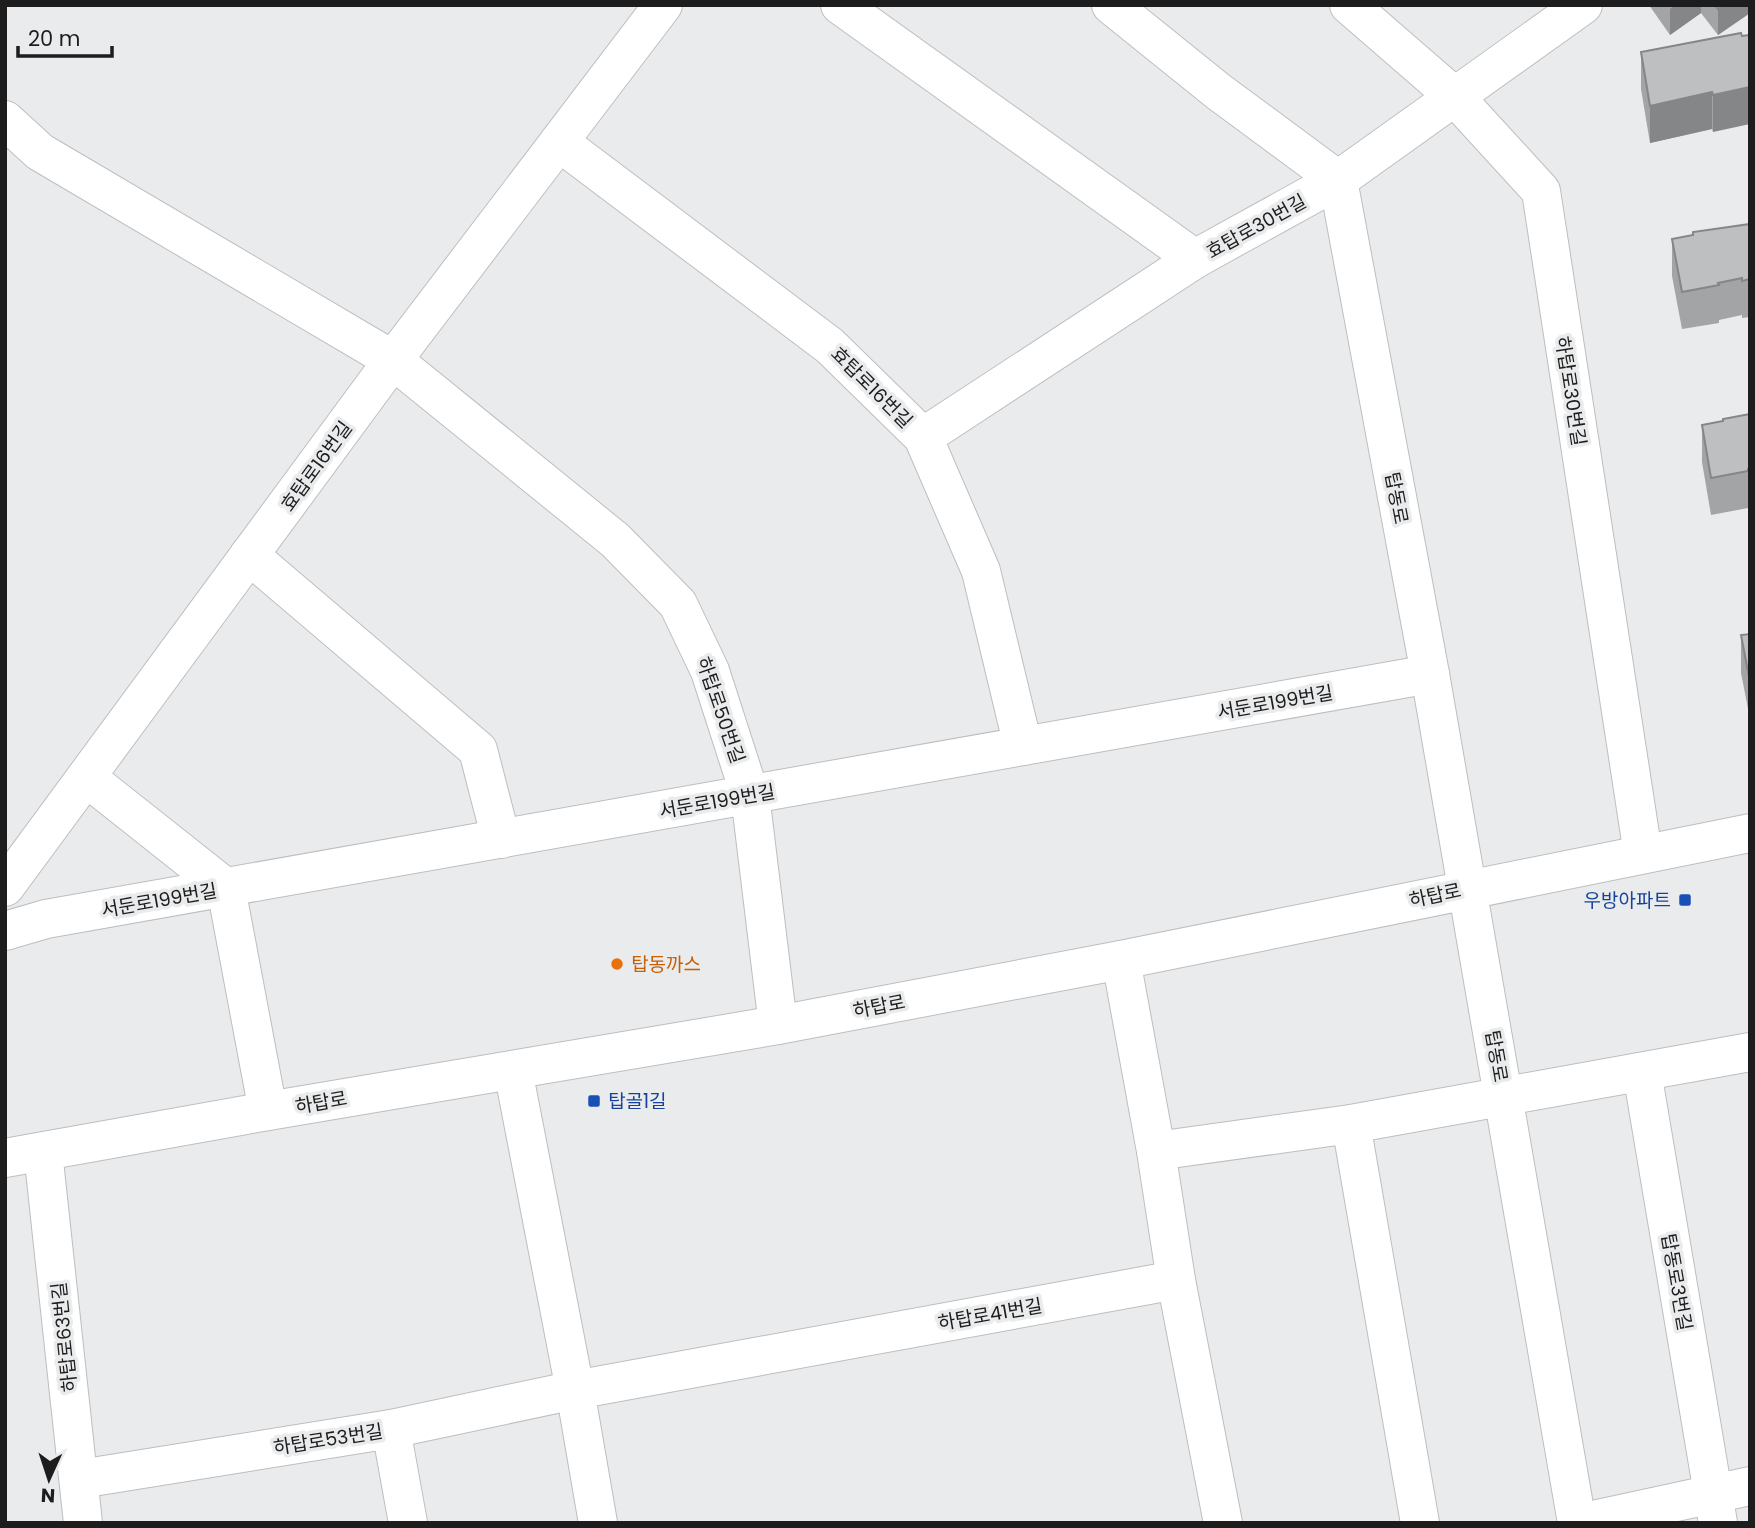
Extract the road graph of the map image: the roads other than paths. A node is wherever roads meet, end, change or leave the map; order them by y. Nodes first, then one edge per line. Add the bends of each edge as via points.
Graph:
1 (663, 5) edge
2 (840, 5) edge
3 (1111, 5) edge
4 (1349, 5) edge
5 (1583, 5) edge
6 (1454, 96) junction
7 (5, 120) edge
8 (559, 142) junction
9 (1338, 180) junction
10 (1195, 259) junction
11 (393, 360) junction
12 (923, 437) junction
13 (250, 555) junction
14 (1430, 674) junction
15 (1023, 746) junction
16 (86, 777) junction
17 (750, 795) junction
18 (1750, 833) edge
19 (501, 839) junction
20 (1643, 854) junction
21 (5, 887) edge
22 (226, 888) junction
23 (1467, 888) junction
24 (5, 931) edge
25 (1121, 960) junction
26 (778, 1025) junction
27 (1750, 1052) edge
28 (513, 1070) junction
29 (1642, 1072) junction
30 (1505, 1097) junction
31 (268, 1111) junction
32 (1350, 1124) junction
33 (1156, 1151) junction
34 (43, 1152) junction
35 (5, 1158) edge
36 (1176, 1280) junction
37 (804, 1348) joint
38 (575, 1390) junction
39 (391, 1429) junction
40 (80, 1479) junction
41 (1750, 1486) edge
42 (1715, 1508) edge
43 (83, 1523) edge
44 (408, 1523) edge
45 (598, 1523) edge
46 (1223, 1523) edge
47 (1420, 1523) edge
48 (1578, 1523) edge

1 - 8 street, 효탑로16번길
2 - 10 street
3 - 9 street
4 - 6 street, 하탑로30번길
5 - 6 street, 효탑로30번길
6 - 9 street, 효탑로30번길
6 - 20 street, 하탑로30번길 via 1541,191
7 - 11 street, 하탑로50번길 via 40,152
8 - 11 street, 효탑로16번길
8 - 12 street, 효탑로16번길 via 830,346
9 - 10 street, 효탑로30번길
9 - 14 street, 탑동로
10 - 12 street, 효탑로30번길
11 - 13 street, 효탑로16번길
11 - 17 street, 하탑로50번길 via 615,540 678,604 710,671
12 - 15 street, 효탑로16번길 via 981,571
13 - 16 street, 효탑로16번길
13 - 19 street via 478,750
14 - 15 street, 서둔로199번길
14 - 23 street, 탑동로
15 - 17 street, 서둔로199번길
16 - 21 street, 효탑로16번길
16 - 22 street
17 - 19 street, 서둔로199번길
17 - 26 street, 하탑로50번길
18 - 20 street, 하탑로
19 - 22 street, 서둔로199번길
20 - 23 street, 하탑로
22 - 24 street, 서둔로199번길 via 46,919
22 - 31 street
23 - 25 street, 하탑로
23 - 30 street, 탑동로
25 - 26 street, 하탑로
25 - 33 street
26 - 28 street, 하탑로
27 - 29 street
28 - 31 street, 하탑로
28 - 38 street
29 - 30 street
29 - 42 street, 탑동로3번길
30 - 32 street, 탑동로
30 - 48 street, 탑동로
31 - 34 street, 하탑로
32 - 33 street, 탑동로
32 - 47 street
33 - 36 street
34 - 35 street, 하탑로
34 - 40 street, 하탑로63번길
36 - 37 street, 하탑로41번길
36 - 46 street
37 - 38 street, 하탑로53번길
38 - 39 street, 하탑로53번길
38 - 45 street
39 - 40 street, 하탑로53번길
39 - 44 street
40 - 43 street, 하탑로63번길
41 - 42 street
42 - 48 street

